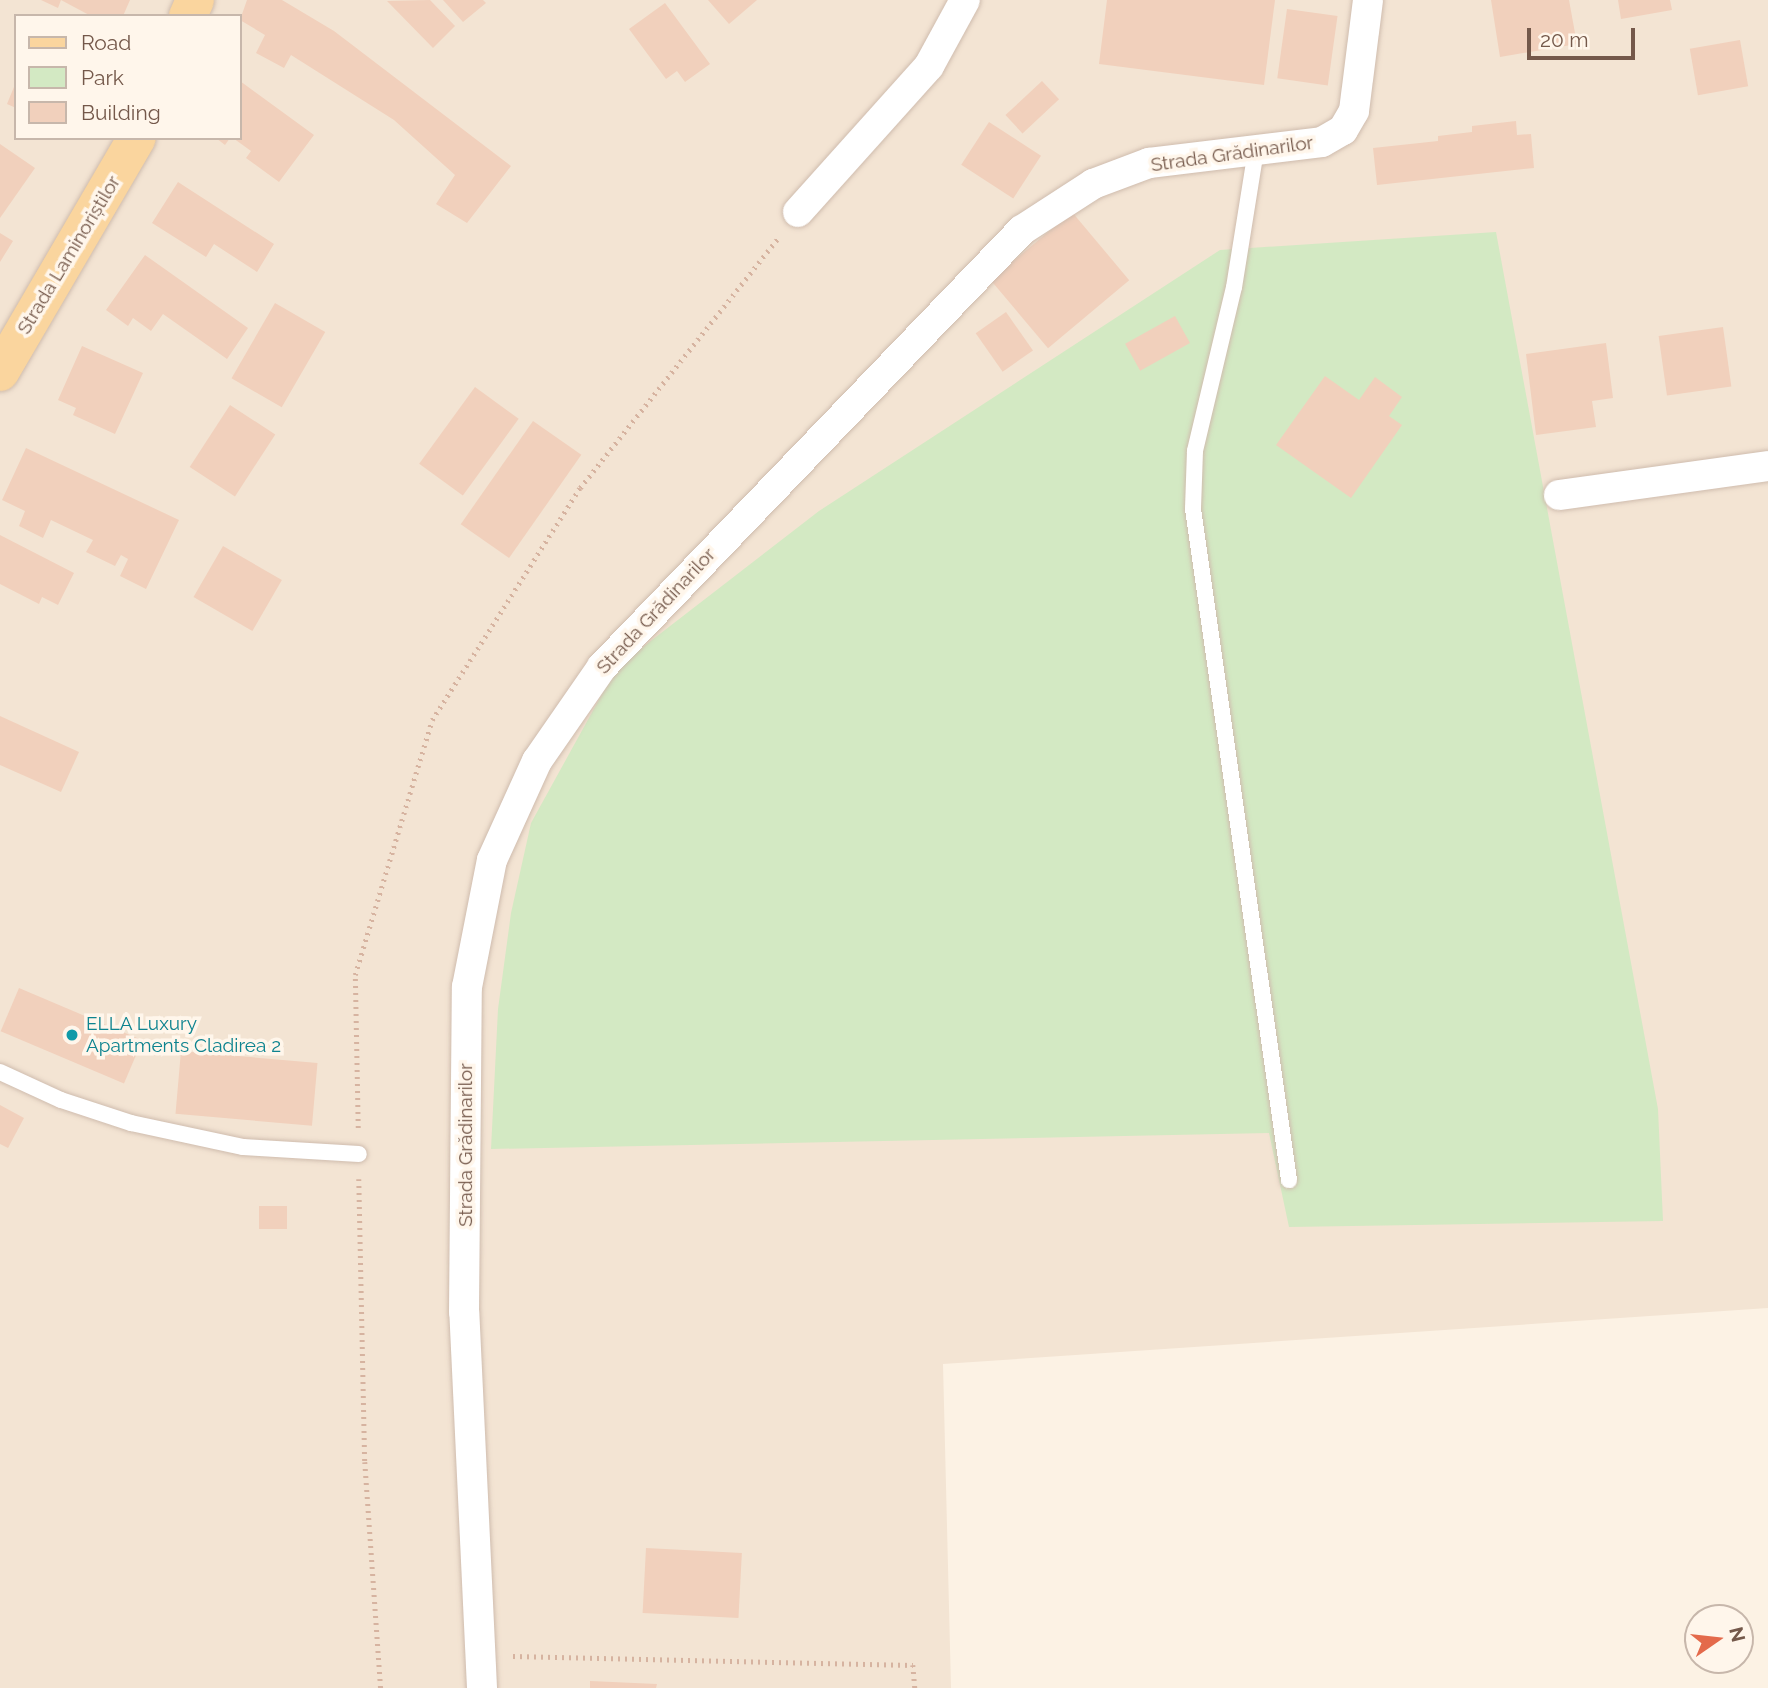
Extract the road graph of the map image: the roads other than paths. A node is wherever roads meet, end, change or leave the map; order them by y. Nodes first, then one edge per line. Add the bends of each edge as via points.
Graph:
1 (965, 0) edge
2 (1368, 0) edge
3 (136, 140) edge
4 (1256, 150) junction
5 (798, 212) dead end
6 (0, 372) edge
7 (1768, 466) edge
8 (1559, 495) dead end
9 (0, 1072) edge
10 (359, 1154) dead end
11 (1289, 1180) dead end
12 (482, 1688) edge

1 - 5 street via 929,66
2 - 4 street, Strada Grădinarilor via 1354,111 1343,130 1322,142
3 - 6 main road, Strada Laminoriștilor
4 - 11 lane via 1234,287 1195,451 1192,509
4 - 12 street, Strada Grădinarilor via 1149,163 1093,184 1022,230 602,667 537,761 492,860 467,987 464,1312
7 - 8 street
9 - 10 lane via 61,1100 131,1123 243,1147

